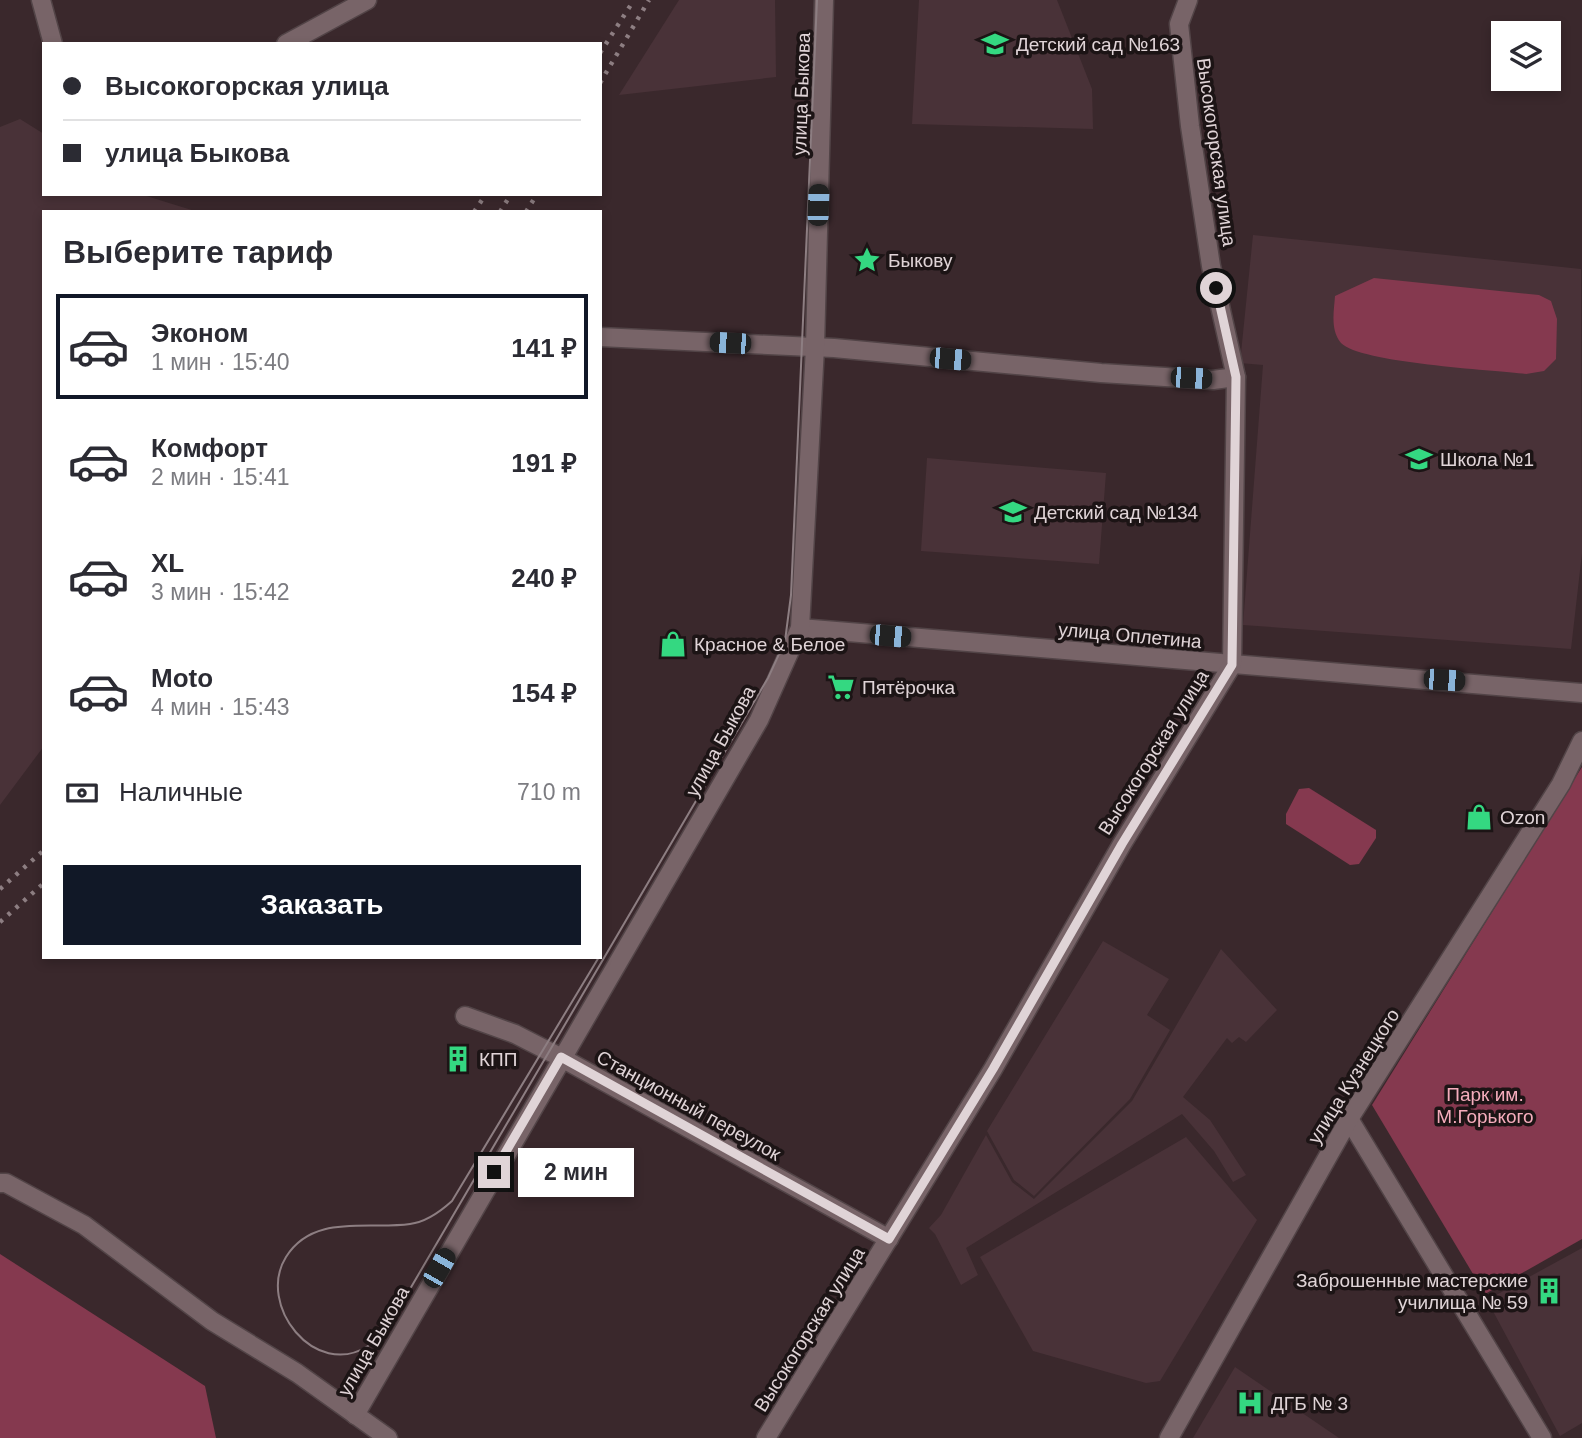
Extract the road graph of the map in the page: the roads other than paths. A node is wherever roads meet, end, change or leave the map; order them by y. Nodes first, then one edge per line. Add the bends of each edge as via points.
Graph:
1 (41, 0) edge
2 (367, 0) edge
3 (824, 0) edge
4 (1188, 0) edge
5 (52, 42) edge
6 (290, 42) edge
7 (602, 337) edge
8 (815, 347) junction
9 (1236, 377) junction
10 (800, 628) junction
11 (1232, 665) junction
12 (1582, 693) edge
13 (1582, 741) edge
14 (465, 1016) dead end
15 (561, 1057) junction
16 (1349, 1119) junction
17 (0, 1183) edge
18 (889, 1239) junction
19 (355, 1415) junction
20 (388, 1438) edge
21 (766, 1438) edge
22 (1169, 1438) edge
23 (1542, 1438) edge

1 - 5 street
2 - 6 street
3 - 8 street, улица Быкова
4 - 9 street, Высокогорская улица via 1179,24 1190,126 1211,266
7 - 8 street
8 - 9 street via 1101,373 1213,380
8 - 10 street, улица Быкова
9 - 11 street, Высокогорская улица
10 - 11 street, улица Оплетина
10 - 15 street, улица Быкова via 760,720
11 - 12 street, улица Оплетина
11 - 18 street, Высокогорская улица
13 - 16 street, улица Кузнецкого via 1561,784
14 - 15 street, Станционный переулок
15 - 18 street, Станционный переулок
15 - 19 street, улица Быкова
16 - 22 street, улица Кузнецкого
16 - 23 street
17 - 19 street via 84,1225 212,1321
18 - 21 street, Высокогорская улица
19 - 20 street

